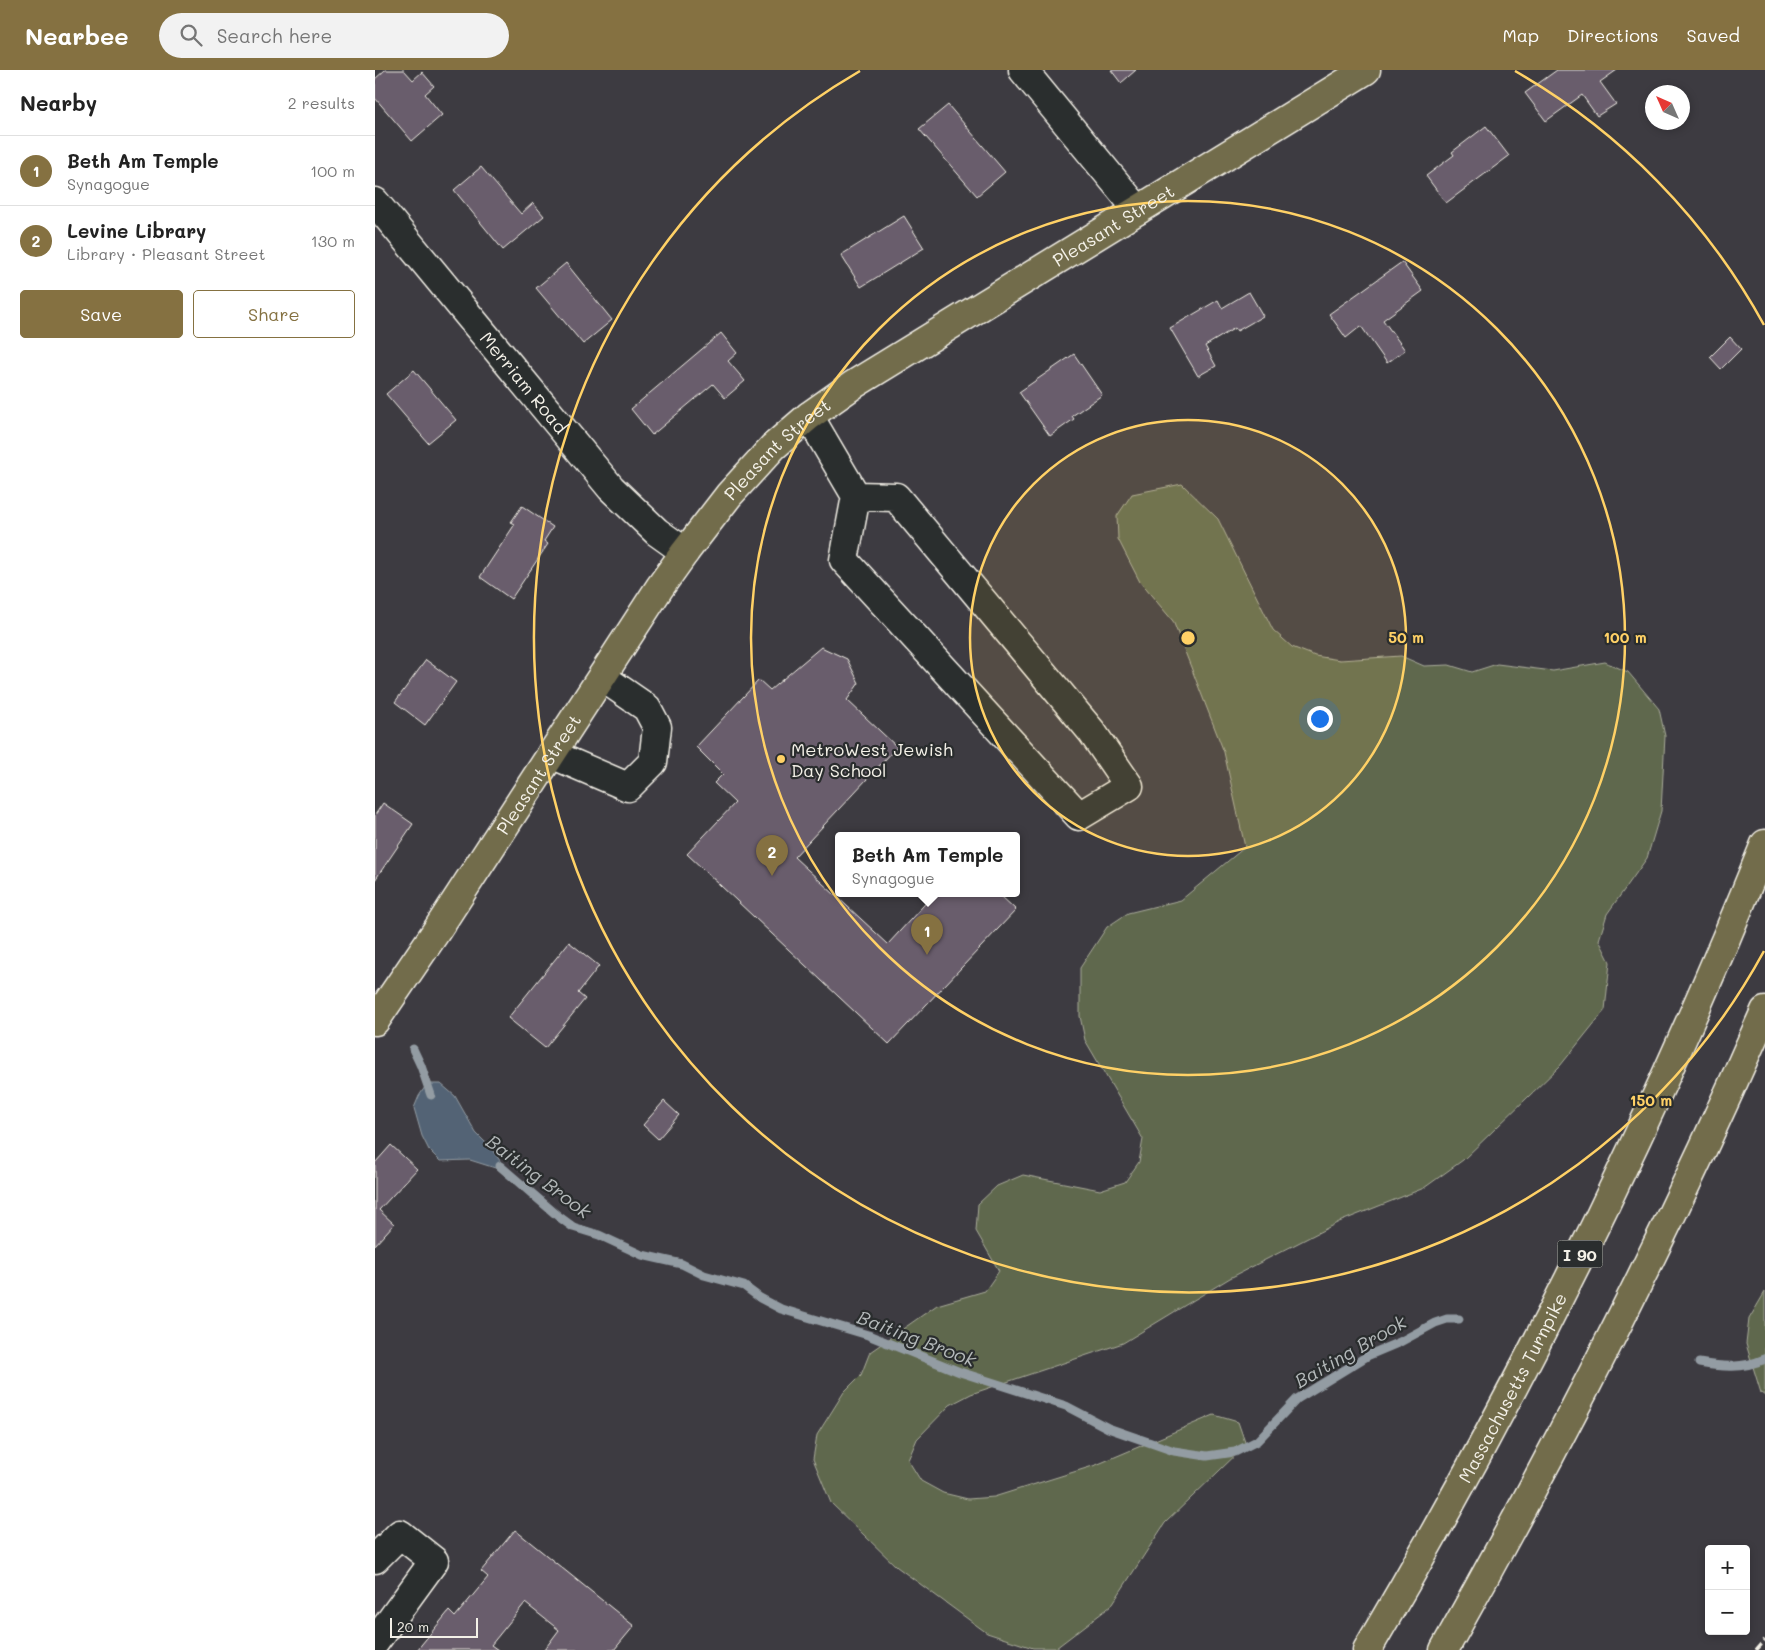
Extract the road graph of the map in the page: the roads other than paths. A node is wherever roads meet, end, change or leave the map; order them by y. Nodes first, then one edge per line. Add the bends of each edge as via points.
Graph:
1 (1023, 70) edge
2 (1366, 70) edge
3 (375, 202) edge
4 (1138, 210) junction
5 (809, 416) junction
6 (856, 496) junction
7 (685, 552) junction
8 (602, 676) junction
9 (551, 754) junction
10 (1765, 844) edge
11 (1765, 1011) edge
12 (375, 1021) edge
13 (375, 1560) edge
14 (375, 1642) edge
15 (1367, 1650) edge
16 (1444, 1650) edge

1 - 4 street
2 - 4 main road, Pleasant Street
3 - 7 street, Merriam Road via 611,488 657,532
4 - 5 main road, Pleasant Street via 893,360
5 - 6 street
5 - 7 main road, Pleasant Street via 739,483
6 - 6 street via 844,560 1079,816 1129,786 1092,732 896,497
7 - 8 main road, Pleasant Street
8 - 9 main road, Pleasant Street
8 - 9 street via 647,708 657,727 653,762 628,787
9 - 12 main road, Pleasant Street
10 - 15 main road, Massachusetts Turnpike / I 90 via 1661,1085 1567,1280 1471,1468
11 - 16 main road via 1593,1373
13 - 14 street via 400,1534 434,1561

